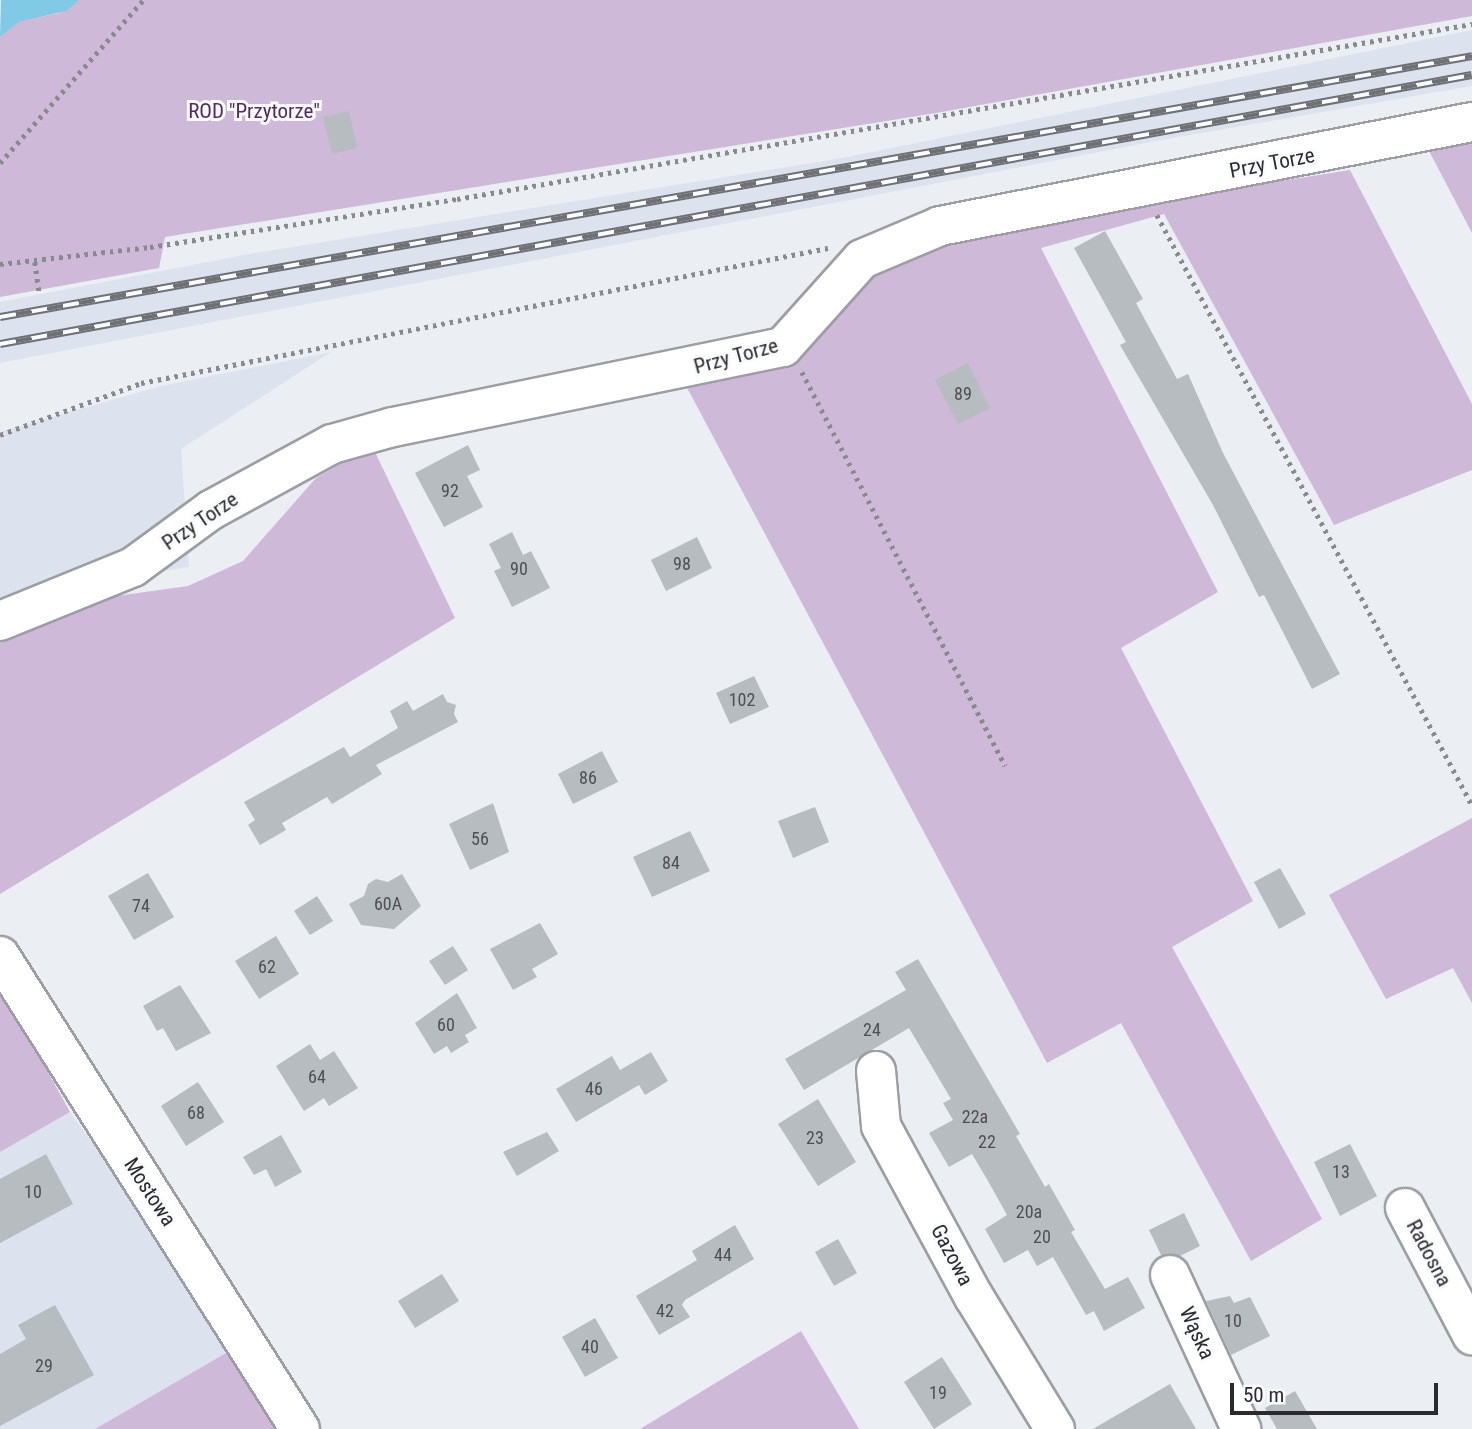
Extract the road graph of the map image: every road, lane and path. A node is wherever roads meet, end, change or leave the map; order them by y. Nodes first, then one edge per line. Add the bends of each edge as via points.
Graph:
1 (143, 0) edge
2 (1472, 24) edge
3 (1472, 122) edge
4 (0, 163) edge
5 (1142, 187) junction
6 (884, 248) junction
7 (36, 261) junction
8 (0, 264) edge
9 (39, 292) dead end
10 (783, 347) junction
11 (1, 433) edge
12 (0, 621) edge
13 (1005, 766) dead end
14 (1472, 805) edge
15 (0, 956) edge
16 (876, 1071) dead end
17 (1405, 1208) dead end
18 (1170, 1275) dead end
19 (1472, 1335) edge
20 (300, 1429) edge
21 (1055, 1429) edge
22 (1241, 1429) edge

1 - 4 path
2 - 7 path via 730,154
3 - 5 street, Przy Torze
5 - 6 street, Przy Torze via 940,226
5 - 14 path
6 - 10 street, Przy Torze via 862,259
6 - 11 path via 855,243 141,383
7 - 8 path
7 - 9 path
10 - 12 street, Przy Torze via 393,427 332,444 211,510 133,567
10 - 13 path via 795,358
15 - 20 street, Mostowa
16 - 21 street, Gazowa via 881,1126 974,1297
17 - 19 street, Radosna
18 - 22 street, Wąska

